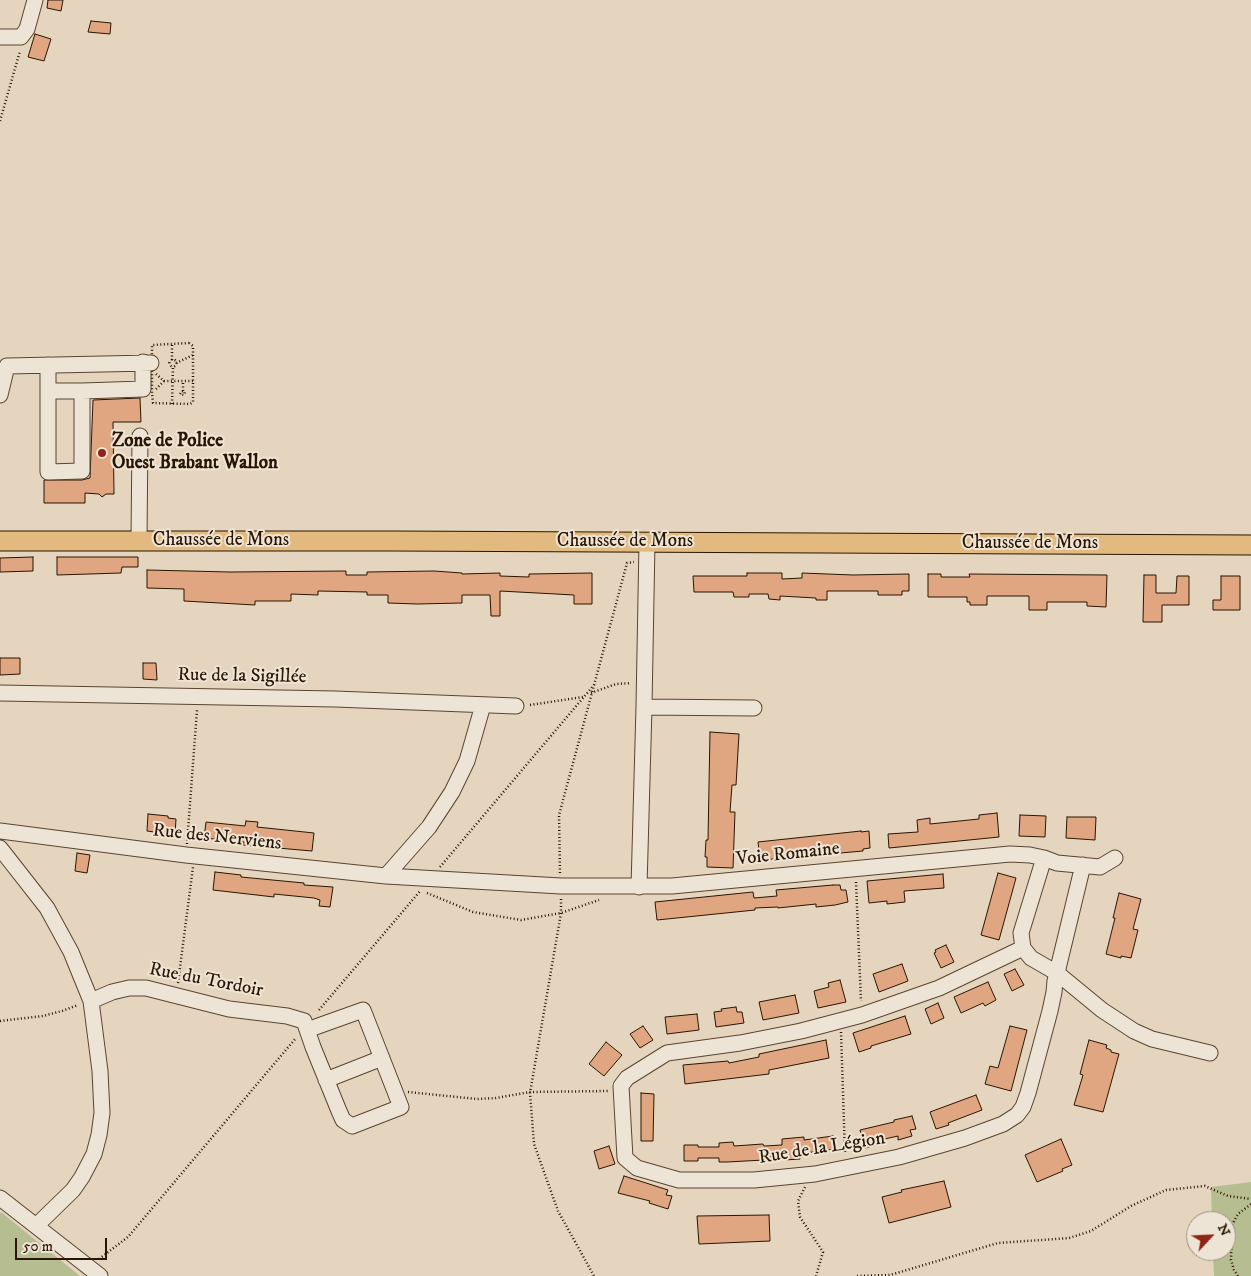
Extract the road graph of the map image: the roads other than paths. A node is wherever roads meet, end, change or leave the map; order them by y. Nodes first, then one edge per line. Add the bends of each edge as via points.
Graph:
1 (35, 0) edge
2 (0, 37) edge
3 (48, 365) junction
4 (48, 391) junction
5 (82, 391) junction
6 (0, 395) edge
7 (140, 436) dead end
8 (139, 540) junction
9 (0, 541) edge
10 (1251, 545) edge
11 (646, 551) junction
12 (0, 693) edge
13 (483, 705) junction
14 (516, 706) road end
15 (644, 707) junction
16 (754, 708) dead end
17 (0, 831) edge
18 (0, 848) edge
19 (1044, 858) junction
20 (1115, 858) dead end
21 (1083, 865) junction
22 (386, 876) junction
23 (561, 886) joint
24 (639, 887) junction
25 (1023, 948) junction
26 (1057, 972) junction
27 (91, 1000) junction
28 (306, 1028) junction
29 (1210, 1053) dead end
30 (382, 1058) junction
31 (326, 1080) junction
32 (0, 1198) edge
33 (36, 1226) junction
34 (94, 1271) edge

1 - 2 street via 27,29 21,37
3 - 4 street
3 - 5 street via 147,362 143,389
3 - 6 street via 7,366
4 - 5 street
4 - 5 street via 48,472 82,471
7 - 8 street
8 - 9 main road, Chaussée de Mons
8 - 11 main road, Chaussée de Mons
10 - 11 main road, Chaussée de Mons
11 - 15 street
12 - 13 street, Rue de la Sigillée
13 - 14 street, Rue de la Sigillée
13 - 22 street via 467,761 452,792 429,827
15 - 16 street
15 - 24 street
17 - 22 street, Rue des Nerviens
18 - 27 street via 47,908 71,952
19 - 21 street, Voie Romaine via 1056,863
19 - 24 street, Voie Romaine via 1010,854
19 - 25 street via 1020,933
20 - 21 street, Voie Romaine via 1100,867
21 - 26 street, Rue de la Légion
22 - 23 street, Rue des Nerviens via 425,885
23 - 24 street, Voie Romaine
25 - 26 street via 1031,958
25 - 26 street, Rue de la Légion via 938,988 862,1015 740,1043 667,1053 627,1078 621,1086 625,1158 637,1168 679,1180 754,1180 846,1169 899,1157 1003,1124 1017,1115 1028,1093
26 - 29 street via 1102,1010 1134,1031 1152,1039
27 - 28 street, Rue du Tordoir via 129,988 146,988 229,1009 287,1016 304,1021
27 - 33 street via 100,1071 102,1114 99,1135 94,1154 82,1176
28 - 30 street via 363,1010
28 - 31 street
30 - 31 street
30 - 31 street via 401,1107 352,1126 343,1120
32 - 33 street
33 - 34 street

